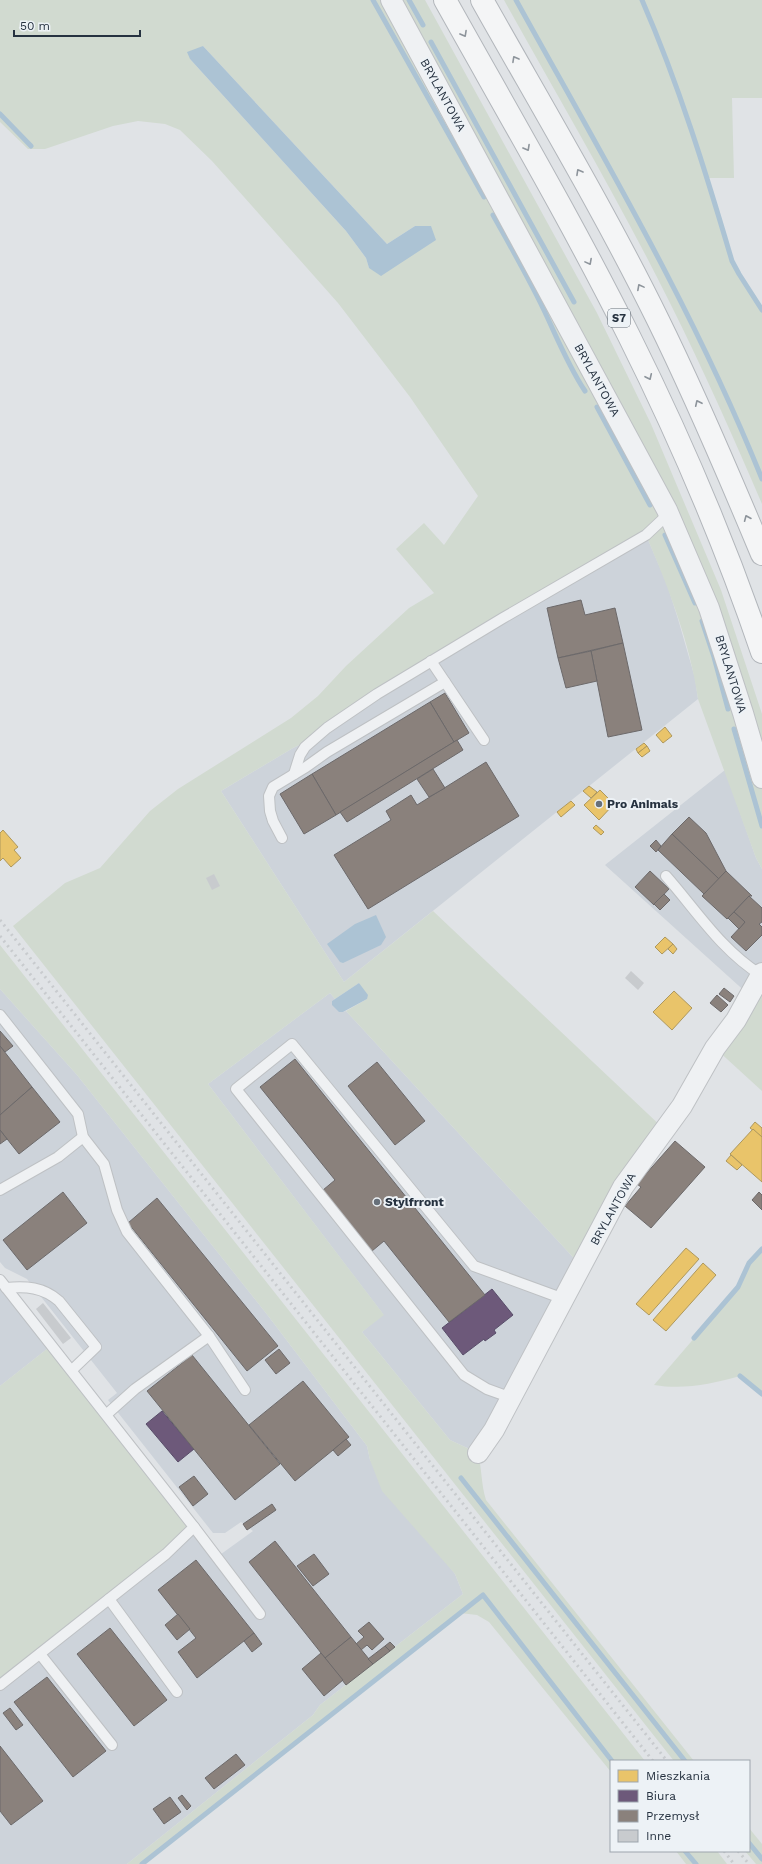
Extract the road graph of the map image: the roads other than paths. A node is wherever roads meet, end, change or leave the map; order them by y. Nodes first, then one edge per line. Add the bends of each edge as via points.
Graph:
1 (391, 0) edge
2 (445, 0) edge
3 (482, 0) edge
4 (667, 510) junction
5 (762, 554) edge
6 (762, 652) edge
7 (431, 661) junction
8 (445, 682) junction
9 (484, 740) dead end
10 (294, 774) junction
11 (762, 778) edge
12 (282, 838) dead end
13 (666, 876) dead end
14 (761, 974) edge
15 (0, 1015) edge
16 (83, 1137) junction
17 (0, 1190) edge
18 (3, 1284) edge
19 (564, 1299) junction
20 (209, 1336) junction
21 (72, 1370) junction
22 (245, 1390) dead end
23 (512, 1398) junction
24 (106, 1414) junction
25 (478, 1453) dead end
26 (194, 1527) junction
27 (109, 1599) junction
28 (260, 1614) dead end
29 (40, 1654) junction
30 (0, 1685) edge
31 (177, 1692) dead end
32 (112, 1745) dead end

1 - 4 street, BRYLANTOWA
2 -> 6 highway, S7 via 629,336 684,452 735,574
5 -> 3 highway via 714,438 657,319
4 - 7 lane via 663,519 646,534
4 - 11 street, BRYLANTOWA via 709,608
7 - 8 lane
7 - 10 lane via 354,709 314,738 300,755
8 - 9 lane
8 - 10 lane
10 - 12 lane via 273,787 269,796 273,821
13 - 14 lane via 722,943 745,965
14 - 19 street, BRYLANTOWA via 736,1020 715,1048 682,1106 623,1187
15 - 16 lane via 78,1114
16 - 17 lane via 58,1157
16 - 20 lane via 104,1164 117,1210 127,1232
18 - 21 lane
18 - 21 lane via 34,1288 52,1295 96,1347
19 - 23 street, BRYLANTOWA
19 - 23 lane via 474,1266 292,1044 236,1089 464,1375 487,1389
20 - 22 lane
20 - 24 lane via 135,1389
21 - 24 lane
23 - 25 street, BRYLANTOWA
24 - 26 lane
26 - 27 lane via 166,1554
26 - 28 lane
27 - 29 lane
27 - 31 lane
29 - 30 lane
29 - 32 lane

